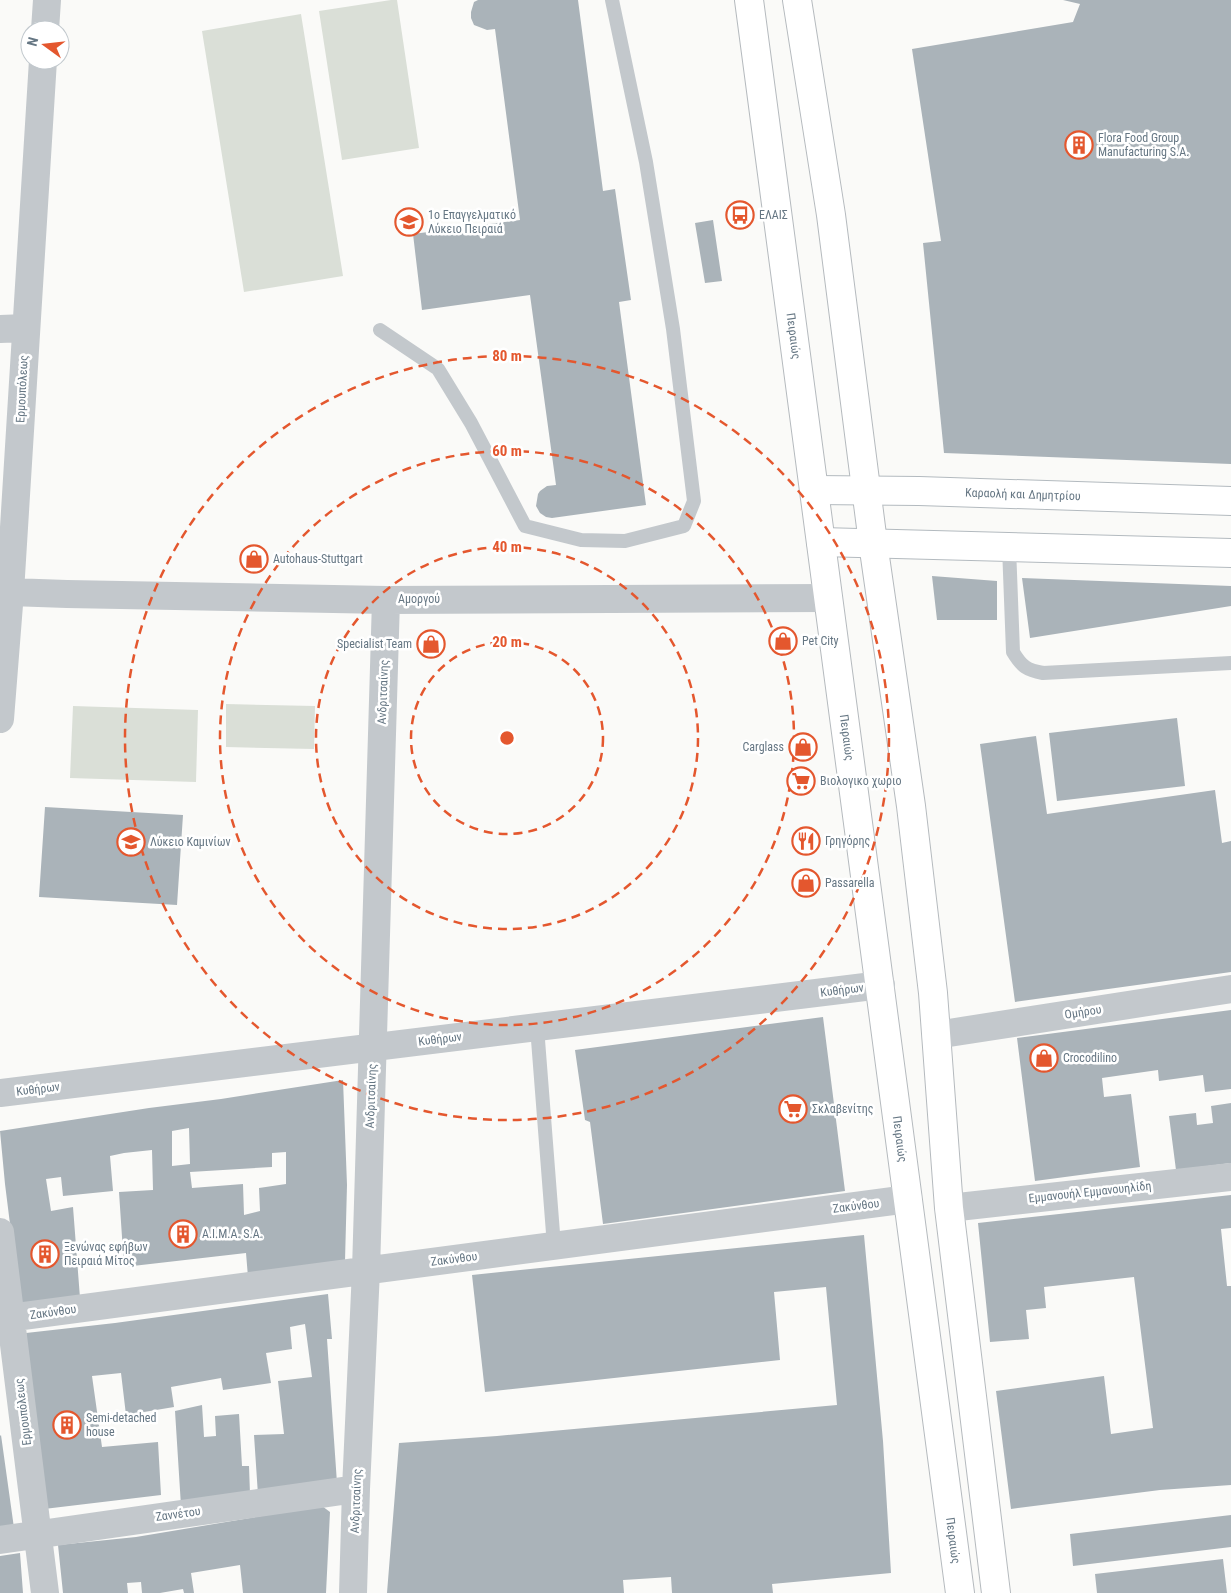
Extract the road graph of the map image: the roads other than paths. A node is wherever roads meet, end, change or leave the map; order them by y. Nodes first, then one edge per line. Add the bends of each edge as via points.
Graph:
1 (47, 0) edge
2 (612, 0) edge
3 (749, 0) edge
4 (798, 0) edge
5 (46, 20) edge
6 (42, 70) edge
7 (13, 329) edge
8 (380, 330) dead end
9 (815, 490) junction
10 (866, 492) junction
11 (1231, 500) edge
12 (821, 542) junction
13 (873, 543) junction
14 (1010, 547) junction
15 (1231, 553) edge
16 (10, 592) junction
17 (828, 598) junction
18 (386, 600) junction
19 (1231, 663) edge
20 (0, 719) edge
21 (880, 985) junction
22 (1231, 989) edge
23 (537, 1028) junction
24 (936, 1035) junction
25 (372, 1048) junction
26 (0, 1093) edge
27 (1231, 1176) edge
28 (908, 1199) junction
29 (949, 1208) junction
30 (0, 1232) edge
31 (554, 1246) junction
32 (366, 1270) junction
33 (6, 1318) edge
34 (356, 1489) junction
35 (37, 1535) junction
36 (0, 1540) edge
37 (45, 1593) edge
38 (353, 1593) edge
39 (960, 1593) edge
40 (996, 1593) edge

1 - 5 street
2 - 8 lane via 646,162 673,329 694,501 684,526 625,541 581,540 524,526 471,423 438,369
3 - 9 main road, Πειραιώς
4 - 10 main road via 831,215
6 - 7 street, Ερμουπόλεως
7 - 16 street, Ερμουπόλεως
9 - 10 main road, Καραολή και Δημητρίου
9 - 12 main road, Πειραιώς
10 - 11 main road, Καραολή και Δημητρίου
10 - 13 main road
12 - 13 main road
12 - 17 main road, Πειραιώς
13 - 14 main road
13 - 24 main road via 911,806
14 - 15 main road
14 - 19 lane via 1013,652 1020,663 1031,670
16 - 18 street, Αμοργού
16 - 20 street, Ερμουπόλεως
17 - 18 street, Αμοργού
17 - 21 main road, Πειραιώς
18 - 25 street, Ανδριτσαίνης
21 - 23 street, Κυθήρων
21 - 28 main road, Πειραιώς
22 - 24 street, Ομήρου
23 - 25 street, Κυθήρων
23 - 31 lane
24 - 29 main road
25 - 26 street, Κυθήρων
25 - 32 street, Ανδριτσαίνης
27 - 29 street, Εμμανουήλ Εμμανουηλίδη
28 - 31 street, Ζακύνθου
28 - 39 main road, Πειραιώς
29 - 40 main road
30 - 33 street, Ερμουπόλεως
31 - 32 street, Ζακύνθου
32 - 33 street, Ζακύνθου
32 - 34 street, Ανδριτσαίνης
33 - 35 street, Ερμουπόλεως
34 - 35 street, Ζαννέτου
34 - 38 street, Ανδριτσαίνης
35 - 36 street, Ζαννέτου
35 - 37 street, Ερμουπόλεως

